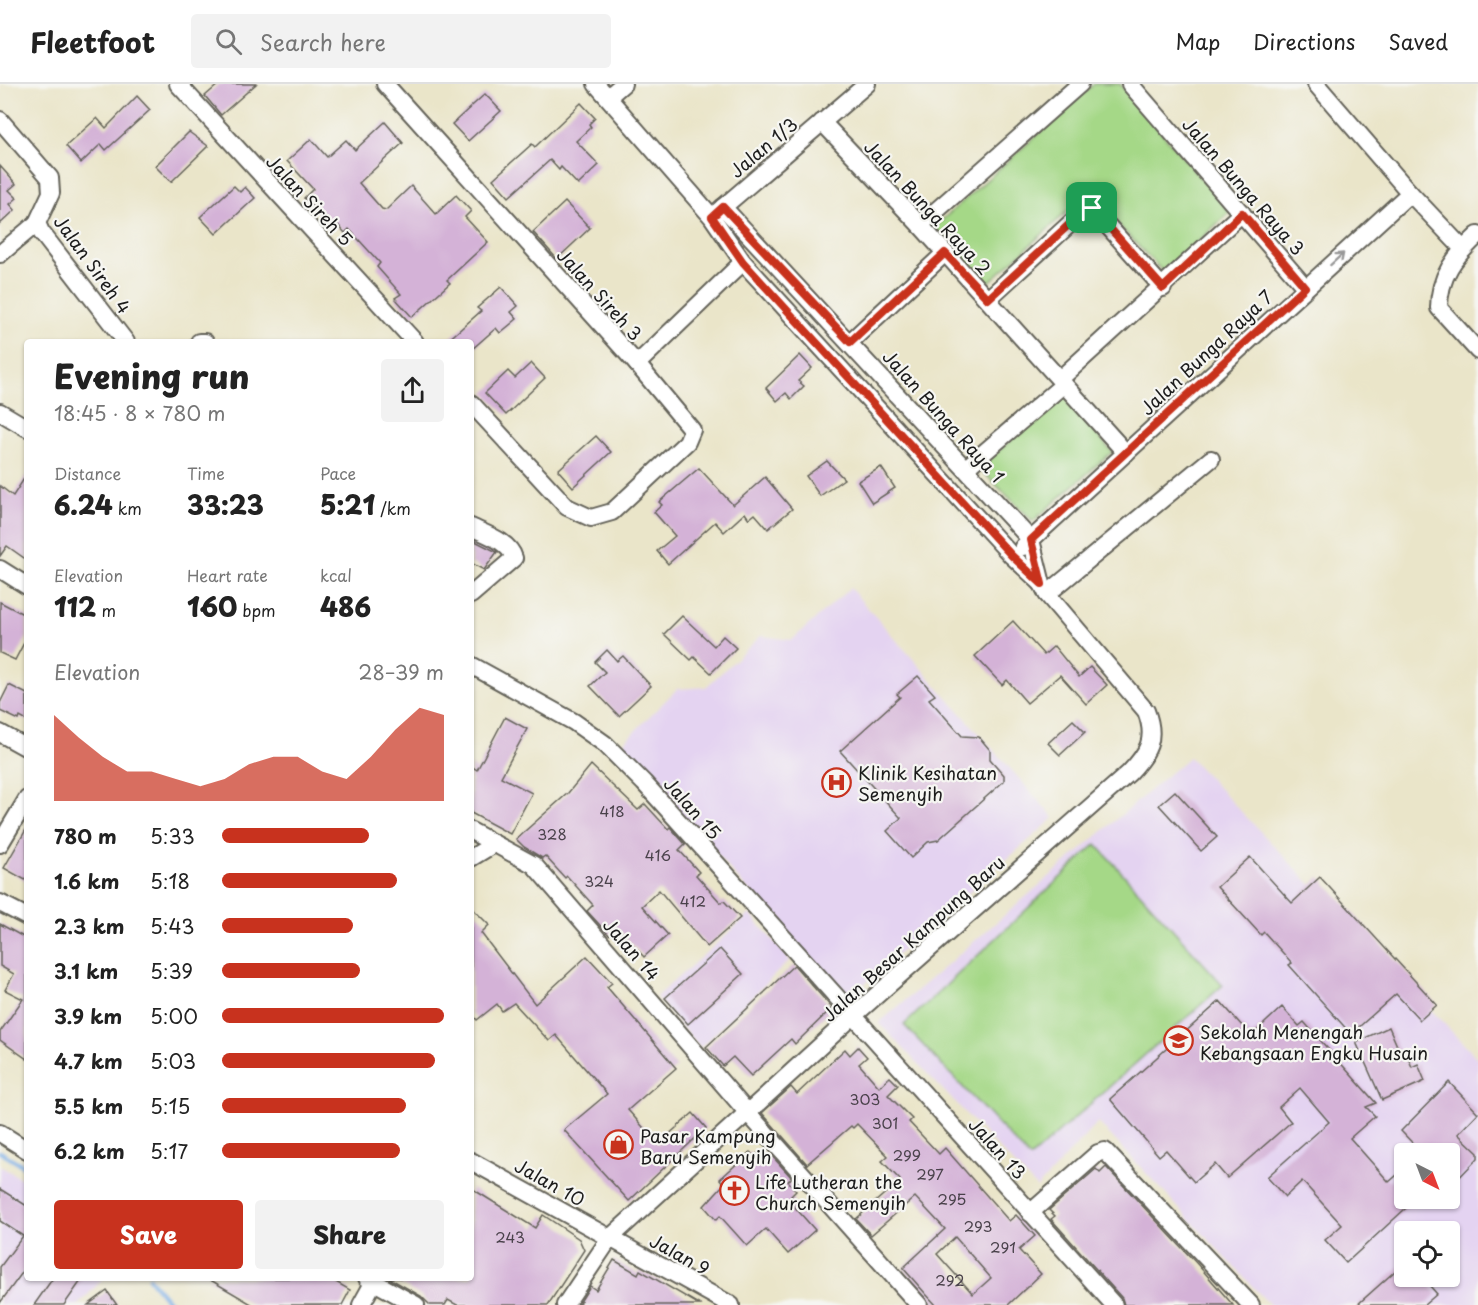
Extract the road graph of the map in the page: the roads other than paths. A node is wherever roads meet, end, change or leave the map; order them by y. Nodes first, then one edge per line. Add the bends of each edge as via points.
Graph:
1 (178, 84) edge
2 (385, 84) edge
3 (596, 84) edge
4 (622, 84) edge
5 (867, 84) edge
6 (1080, 84) edge
7 (1130, 84) edge
8 (1319, 85) edge
9 (608, 97) junction
10 (0, 120) edge
11 (822, 122) junction
12 (1410, 193) junction
13 (717, 212) junction
14 (1242, 213) junction
15 (38, 223) junction
16 (920, 225) junction
17 (1478, 236) edge
18 (1463, 249) junction
19 (945, 253) junction
20 (0, 254) edge
21 (743, 262) junction
22 (1305, 287) junction
23 (1163, 288) junction
24 (988, 299) junction
25 (124, 339) edge
26 (411, 339) edge
27 (850, 342) junction
28 (1478, 351) edge
29 (637, 364) junction
30 (1062, 381) junction
31 (474, 406) edge
32 (0, 412) edge
33 (24, 426) edge
34 (1126, 453) junction
35 (1211, 459) dead end
36 (966, 468) junction
37 (474, 529) edge
38 (1031, 540) junction
39 (1012, 556) junction
40 (0, 569) edge
41 (24, 584) edge
42 (475, 587) edge
43 (1044, 589) junction
44 (474, 666) edge
45 (0, 733) edge
46 (24, 746) edge
47 (24, 804) edge
48 (474, 833) edge
49 (0, 844) edge
50 (494, 844) junction
51 (474, 856) edge
52 (0, 903) edge
53 (24, 915) edge
54 (852, 1017) junction
55 (747, 1112) junction
56 (0, 1133) edge
57 (24, 1148) edge
58 (474, 1163) edge
59 (1030, 1213) junction
60 (610, 1238) junction
61 (371, 1281) edge
62 (375, 1281) edge
63 (361, 1305) edge
64 (416, 1305) edge
65 (565, 1305) edge
66 (731, 1305) edge
67 (919, 1305) edge
68 (1114, 1305) edge
69 (1251, 1305) edge

1 - 26 street, Jalan Sireh 5
2 - 29 street, Jalan Sireh 3
3 - 9 street
4 - 9 street
5 - 11 street, Jalan 1/3
6 - 16 street
7 - 14 street, Jalan Bunga Raya 3
8 - 12 street
9 - 13 street
10 - 15 street, Jalan Sireh 4 via 50,178 51,193
11 - 13 street, Jalan 1/3
11 - 16 street, Jalan Bunga Raya 2
12 - 18 street
22 -> 12 street, Jalan Bunga Raya 7
13 - 21 street, Jalan Besar Kampung Baru
13 - 27 street, Jalan Bunga Raya 1
14 - 22 street, Jalan Bunga Raya 3
14 - 23 street
15 - 20 street
15 - 25 street, Jalan Sireh 4
16 - 19 street, Jalan Bunga Raya 2
17 - 18 street
18 - 28 street via 1444,275 1439,308
19 - 24 street, Jalan Bunga Raya 2
19 - 27 street
21 - 29 street
21 - 39 street, Jalan Besar Kampung Baru
22 - 34 street, Jalan Bunga Raya 7
23 - 24 street via 1092,208 1086,209
23 - 30 street
24 - 30 street, Jalan Bunga Raya 2
27 - 36 street, Jalan Bunga Raya 1
29 - 31 street, Jalan Sireh 3 via 692,430 687,442 612,513 591,518 567,507
30 - 34 street, Jalan Bunga Raya 2
30 - 36 street
32 - 33 street
34 - 38 street, Jalan Bunga Raya 7
35 - 43 street
36 - 38 street, Jalan Bunga Raya 1
37 - 42 street via 504,544 514,558
38 - 39 street, Jalan Bunga Raya 7
38 - 43 street, Jalan Bunga Raya 1
39 - 43 street, Jalan Besar Kampung Baru
40 - 41 street
43 - 54 street, Jalan Besar Kampung Baru via 1146,711 1151,726 1145,756
44 - 54 street, Jalan 15 via 606,744
45 - 46 street
47 - 49 street
48 - 50 street, Jalan 14
50 - 51 street
50 - 55 street, Jalan 14 via 534,865
52 - 53 street
54 - 55 street, Jalan Besar Kampung Baru
54 - 59 street, Jalan 13
55 - 60 street, Jalan Besar Kampung Baru
55 - 67 street, Jalan 14
56 - 57 street
58 - 60 street, Jalan 10
59 - 68 street, Jalan 13
59 - 69 street via 1105,1151
60 - 65 street, Jalan Besar Kampung Baru
60 - 66 street, Jalan 9
61 - 63 street
62 - 64 street

